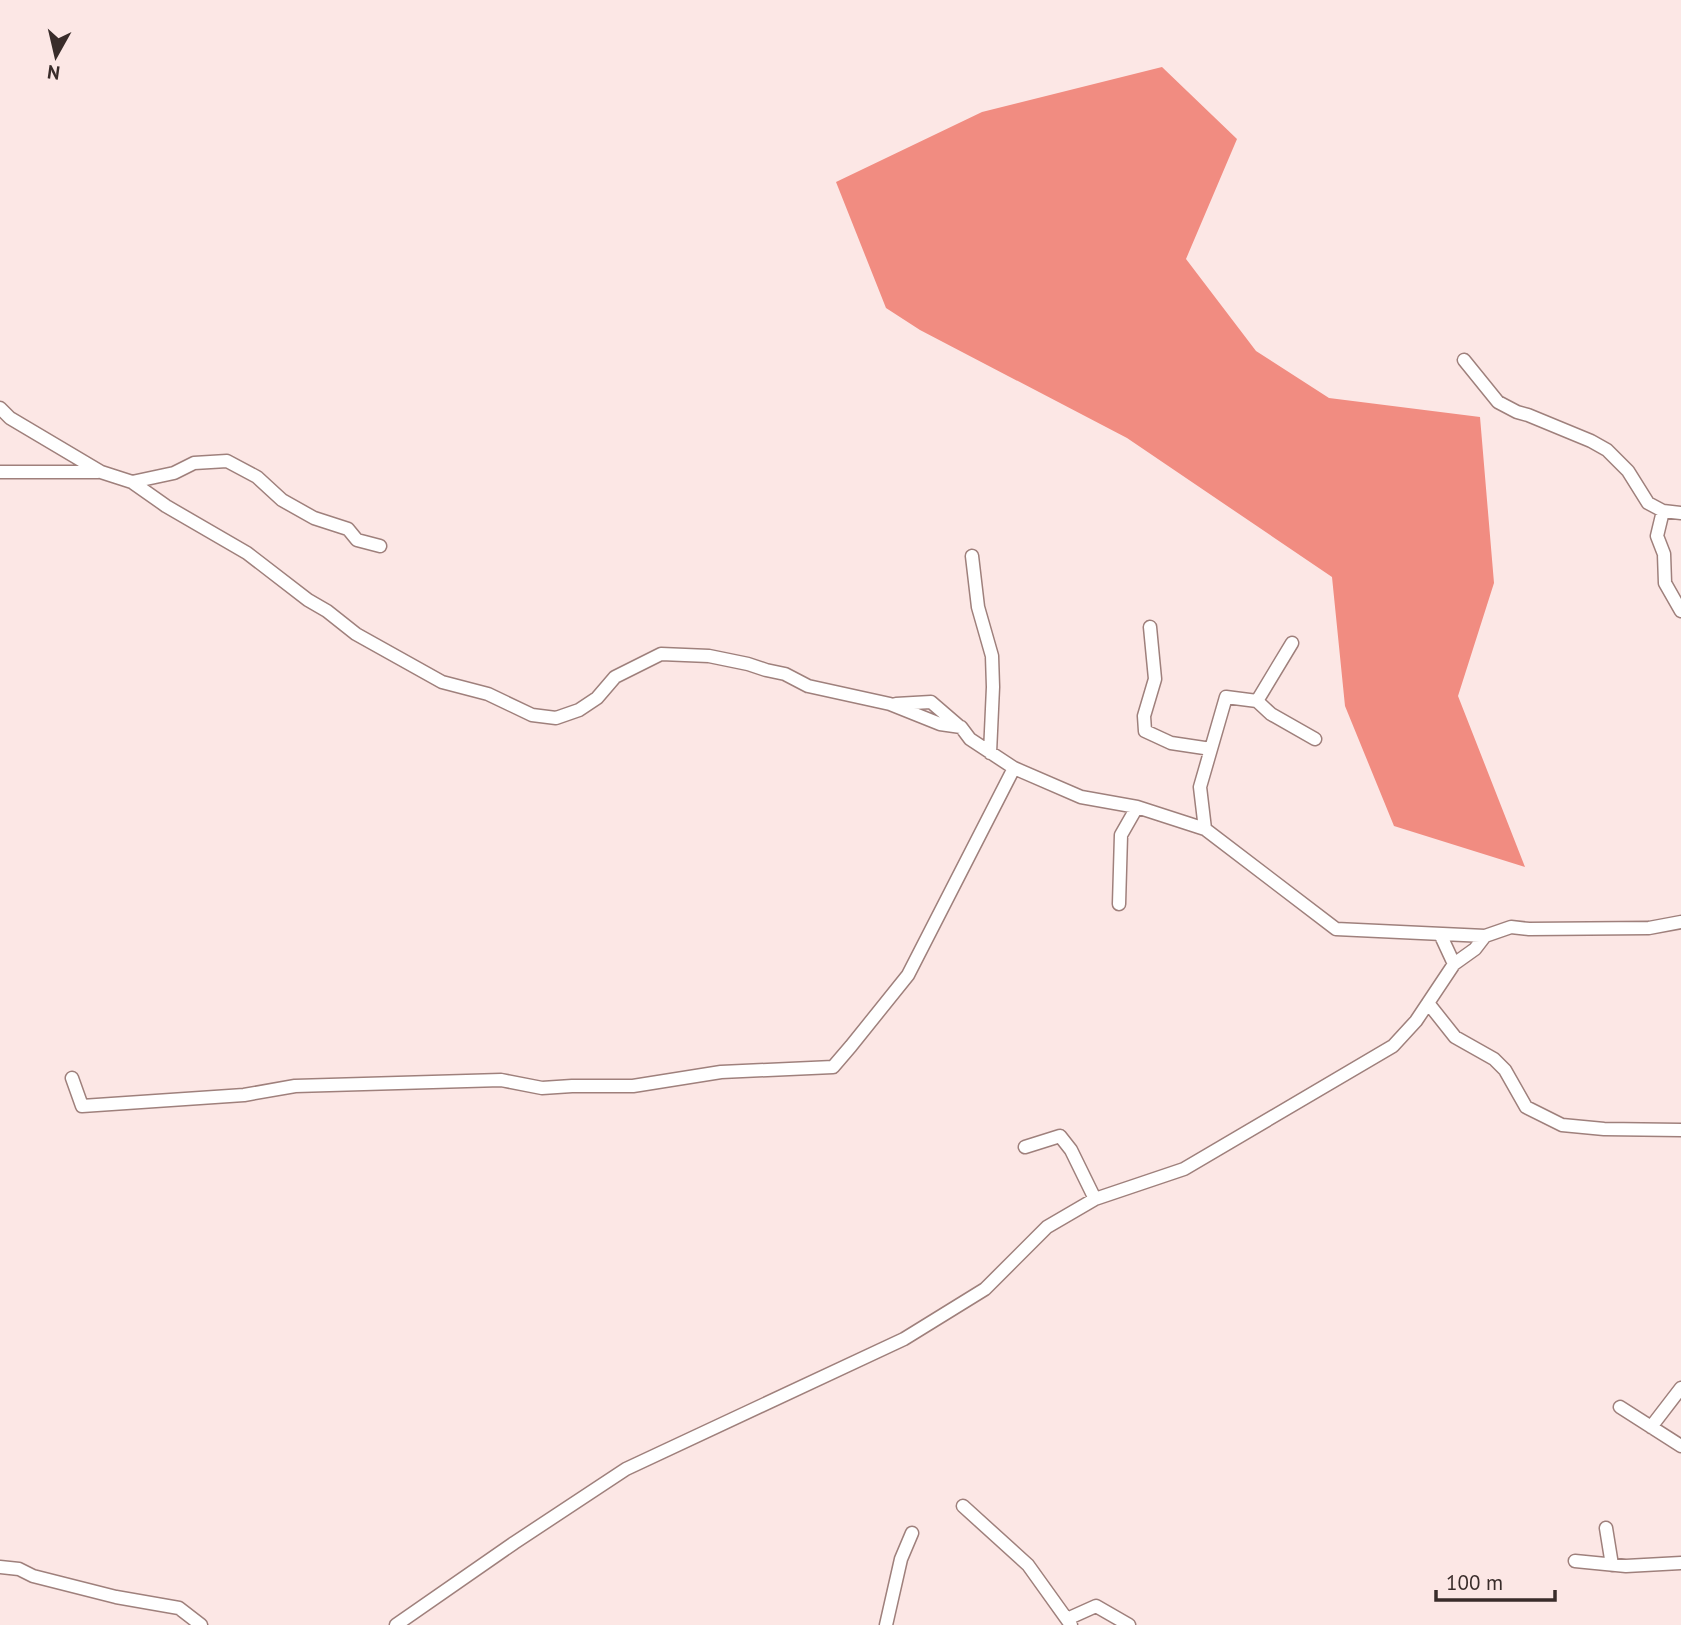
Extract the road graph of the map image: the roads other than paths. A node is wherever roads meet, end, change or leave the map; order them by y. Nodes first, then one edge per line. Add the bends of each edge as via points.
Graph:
1 (1464, 360) dead end
2 (0, 408) edge
3 (0, 472) edge
4 (101, 472) junction
5 (132, 482) junction
6 (1663, 511) junction
7 (1681, 513) edge
8 (380, 546) dead end
9 (972, 556) dead end
10 (1681, 611) edge
11 (1150, 627) dead end
12 (1292, 643) dead end
13 (1257, 701) junction
14 (1315, 740) dead end
15 (1211, 749) junction
16 (990, 752) junction
17 (1014, 768) junction
18 (1137, 807) junction
19 (1205, 829) junction
20 (1119, 904) dead end
21 (1681, 922) edge
22 (1438, 933) junction
23 (1485, 936) junction
24 (1454, 964) junction
25 (1428, 1003) junction
26 (72, 1079) dead end
27 (1681, 1130) edge
28 (1025, 1147) dead end
29 (1095, 1199) junction
30 (1681, 1388) edge
31 (1620, 1408) dead end
32 (1651, 1427) junction
33 (1681, 1446) edge
34 (963, 1506) dead end
35 (1606, 1528) dead end
36 (912, 1533) dead end
37 (1575, 1561) dead end
38 (1681, 1563) edge
39 (1612, 1565) junction
40 (0, 1567) edge
41 (1069, 1622) edge
42 (201, 1625) edge
43 (396, 1625) edge
44 (886, 1625) edge
45 (1129, 1625) edge

1 - 6 street via 1498,402 1607,450 1628,471 1648,503
2 - 4 street
3 - 4 street
4 - 5 street
5 - 8 street via 174,473 194,463 228,461 314,518
5 - 16 street via 247,553 356,634 442,682 488,694 532,715 556,718 579,710 615,677 661,654 709,656 748,663 808,686 890,704 940,724 961,727
6 - 7 street
6 - 10 street via 1657,536 1664,554 1665,583
9 - 16 street via 978,607 992,656
11 - 15 street via 1155,679 1144,716 1145,730 1171,743
12 - 13 street
13 - 14 street
13 - 15 street via 1226,697
15 - 19 street via 1200,787
16 - 17 street
17 - 18 street via 1081,797
17 - 26 street via 908,975 833,1066 722,1072 633,1086 542,1087 501,1080 295,1086 244,1095 82,1106
18 - 19 street
18 - 20 street via 1121,835
19 - 22 street via 1336,929
21 - 23 street via 1649,928 1511,928
22 - 23 street
22 - 24 street
23 - 24 street via 1475,950
24 - 25 street
25 - 27 street via 1455,1037 1505,1070 1526,1107 1562,1125
25 - 29 street via 1401,1038 1382,1053 1184,1169
28 - 29 street via 1060,1136
29 - 43 street via 1046,1227 985,1289 904,1339 626,1469
30 - 32 street
31 - 32 street
32 - 33 street
34 - 41 street via 1028,1564
35 - 39 street
36 - 44 street via 901,1559
37 - 39 street
38 - 39 street
40 - 42 street via 179,1608
41 - 45 street via 1096,1606

